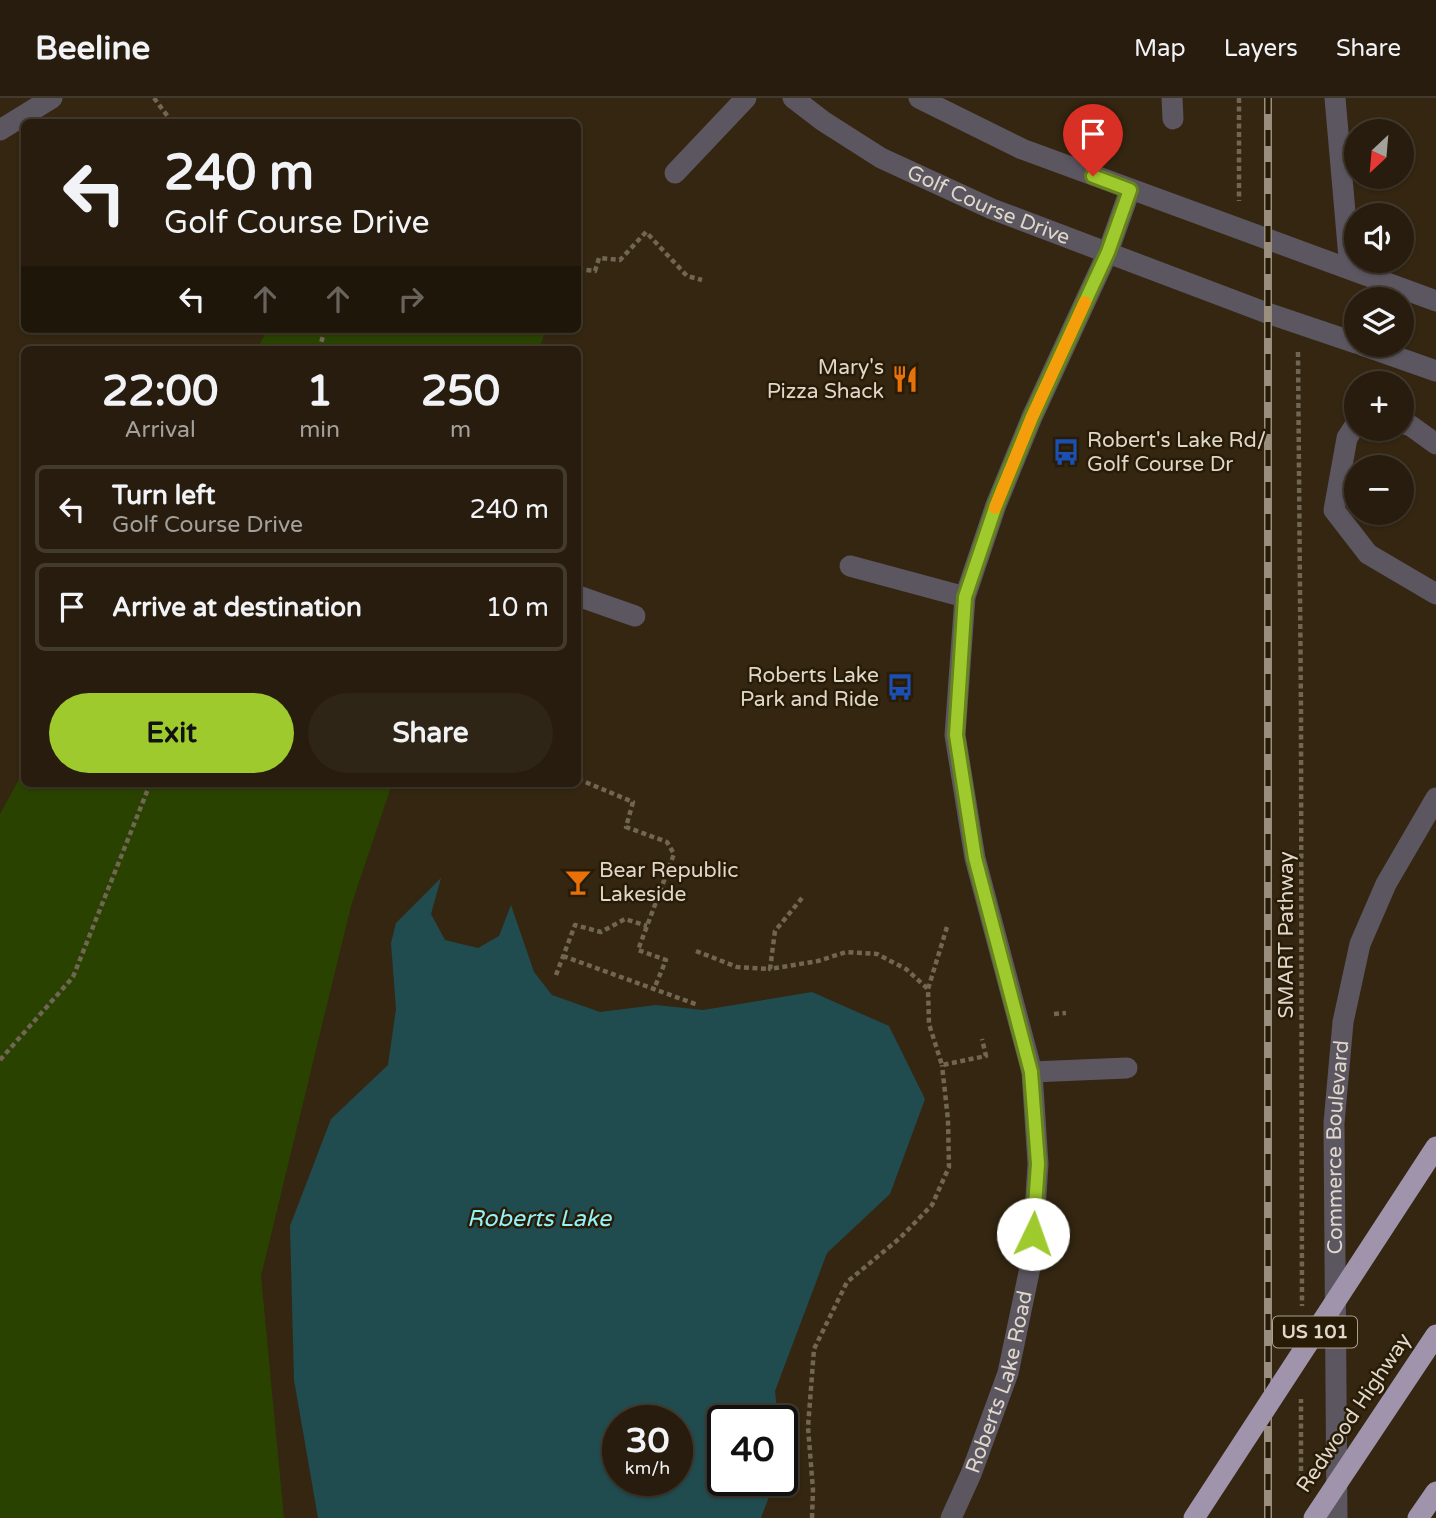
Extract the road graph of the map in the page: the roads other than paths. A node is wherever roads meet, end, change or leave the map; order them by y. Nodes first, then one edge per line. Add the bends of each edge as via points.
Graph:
1 (52, 98) edge
2 (746, 98) edge
3 (793, 98) edge
4 (919, 98) edge
5 (1335, 98) edge
6 (0, 130) edge
7 (675, 173) dead end
8 (1130, 190) junction
9 (1344, 203) edge
10 (1108, 252) junction
11 (1344, 267) edge
12 (1361, 273) edge
13 (1436, 301) edge
14 (1344, 339) edge
15 (1396, 357) edge
16 (1436, 371) edge
17 (1414, 428) edge
18 (1346, 441) edge
19 (1436, 444) edge
20 (850, 566) dead end
21 (1436, 594) edge
22 (581, 597) edge
23 (965, 597) junction
24 (635, 616) dead end
25 (1436, 798) edge
26 (1127, 1068) dead end
27 (1031, 1072) junction
28 (1436, 1147) edge
29 (1436, 1335) edge
30 (1436, 1492) edge
31 (951, 1518) edge
32 (1194, 1518) edge
33 (1314, 1518) edge
34 (1337, 1518) edge
35 (1418, 1518) edge

1 - 6 street
2 - 7 street
3 - 10 street, Golf Course Drive via 881,158 992,209
4 - 8 street via 1022,149
5 - 9 street
8 - 10 street, Roberts Lake Road
8 - 11 street
10 - 14 street, Golf Course Drive
10 - 23 street, Roberts Lake Road via 1032,417
12 - 13 street
15 - 16 street
17 - 19 street
18 - 21 street via 1334,510 1368,554
20 - 23 street
22 - 24 street
23 - 27 street, Roberts Lake Road via 956,735 975,858
25 - 34 street, Commerce Boulevard via 1386,884 1360,944 1343,1022 1334,1123
26 - 27 street
27 - 31 street, Roberts Lake Road via 1038,1164 1032,1258 1008,1373
28 - 32 highway, US 101, bridge
29 - 33 highway, Redwood Highway, bridge
30 - 35 highway

